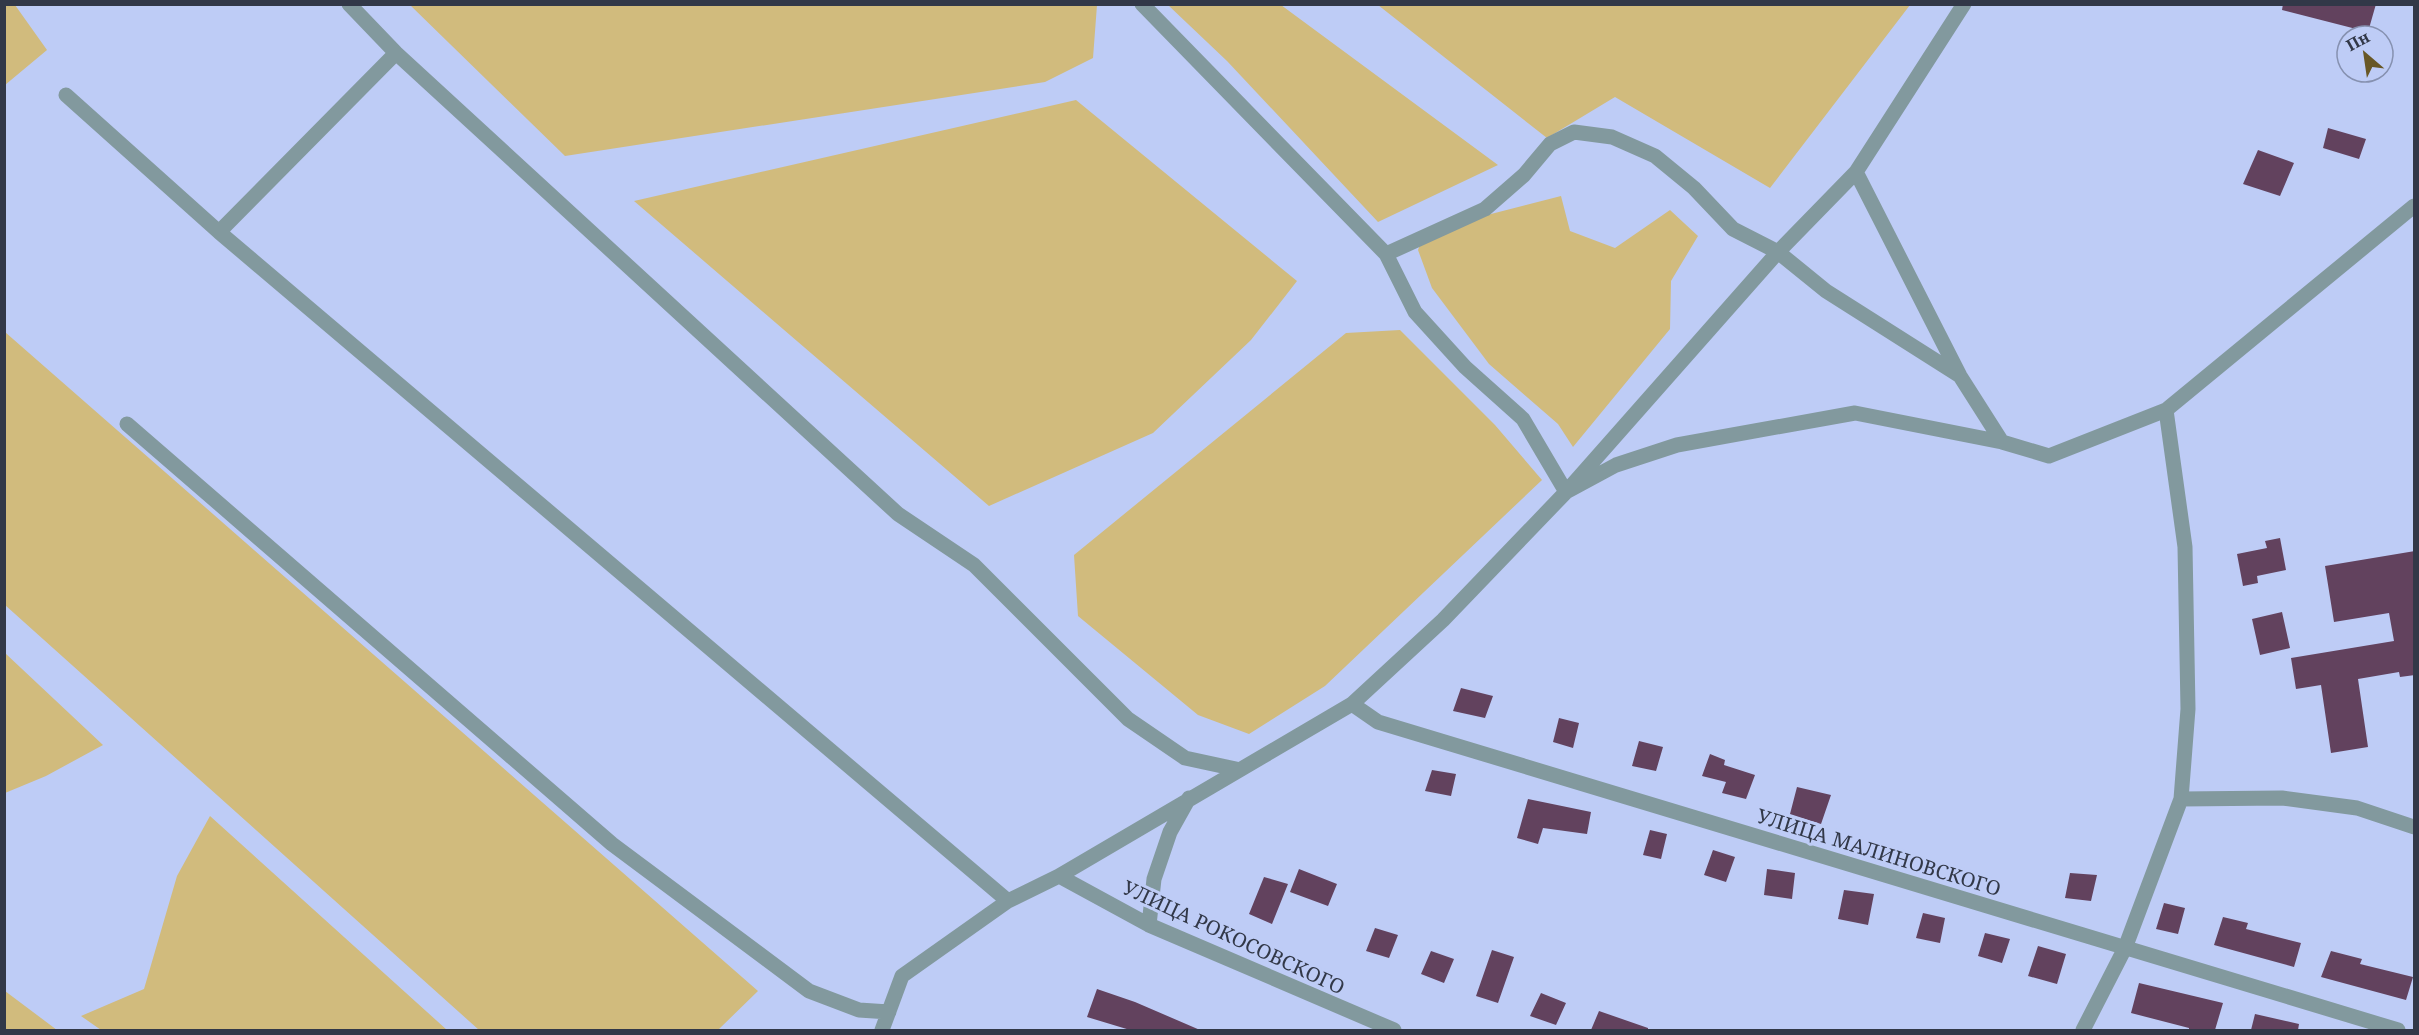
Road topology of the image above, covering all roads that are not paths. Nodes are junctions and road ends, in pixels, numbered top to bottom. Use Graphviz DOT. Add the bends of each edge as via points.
graph roads {
  1 [pos="350,4"];
  2 [pos="1142,4"];
  3 [pos="1964,4"];
  4 [pos="396,53"];
  5 [pos="66,95"];
  6 [pos="1856,172"];
  7 [pos="2415,206"];
  8 [pos="219,232"];
  9 [pos="1778,252"];
  10 [pos="1386,255"];
  11 [pos="1960,376"];
  12 [pos="2166,410"];
  13 [pos="127,424"];
  14 [pos="2002,442"];
  15 [pos="1566,492"];
  16 [pos="1352,704"];
  17 [pos="1236,769"];
  18 [pos="1189,798"];
  19 [pos="2181,799"];
  20 [pos="2415,827"];
  21 [pos="1059,876"];
  22 [pos="1008,901"];
  23 [pos="1149,925"];
  24 [pos="2125,948"];
  25 [pos="889,1012"];
  26 [pos="882,1030"];
  27 [pos="1394,1030"];
  28 [pos="2083,1030"];
  29 [pos="2398,1030"];
  1 -- 4 [label="street"];
  2 -- 10 [label="street"];
  3 -- 6 [label="street"];
  4 -- 8 [label="street"];
  4 -- 17 [label="street" via="898,514 974,565 1128,719 1185,758"];
  5 -- 8 [label="street"];
  6 -- 9 [label="street"];
  6 -- 11 [label="street"];
  7 -- 12 [label="street"];
  8 -- 22 [label="street"];
  9 -- 10 [label="street" via="1733,230 1694,188 1655,156 1612,137 1574,132 1550,144 1524,176 1485,209"];
  9 -- 11 [label="street" via="1826,291"];
  9 -- 15 [label="street"];
  10 -- 15 [label="street" via="1415,312 1465,367 1523,419"];
  11 -- 14 [label="street"];
  12 -- 14 [label="street" via="2049,456"];
  12 -- 19 [label="street" via="2186,547 2188,709"];
  13 -- 25 [label="street" via="612,844 810,991 859,1010"];
  14 -- 15 [label="street" via="1855,413 1677,445 1616,465"];
  15 -- 16 [label="street" via="1443,620"];
  16 -- 17 [label="street"];
  16 -- 24 [label="street, УЛИЦА МАЛИНОВСКОГО" via="1378,722"];
  17 -- 18 [label="street"];
  18 -- 21 [label="street"];
  18 -- 23 [label="street" via="1170,832 1154,879"];
  19 -- 20 [label="street" via="2282,798 2357,808"];
  19 -- 24 [label="street"];
  21 -- 22 [label="street"];
  21 -- 23 [label="street, УЛИЦА РОКОСОВСКОГО"];
  22 -- 25 [label="street" via="902,976"];
  23 -- 27 [label="street, УЛИЦА РОКОСОВСКОГО"];
  24 -- 28 [label="street"];
  24 -- 29 [label="street, УЛИЦА МАЛИНОВСКОГО"];
  25 -- 26 [label="street"];
}
